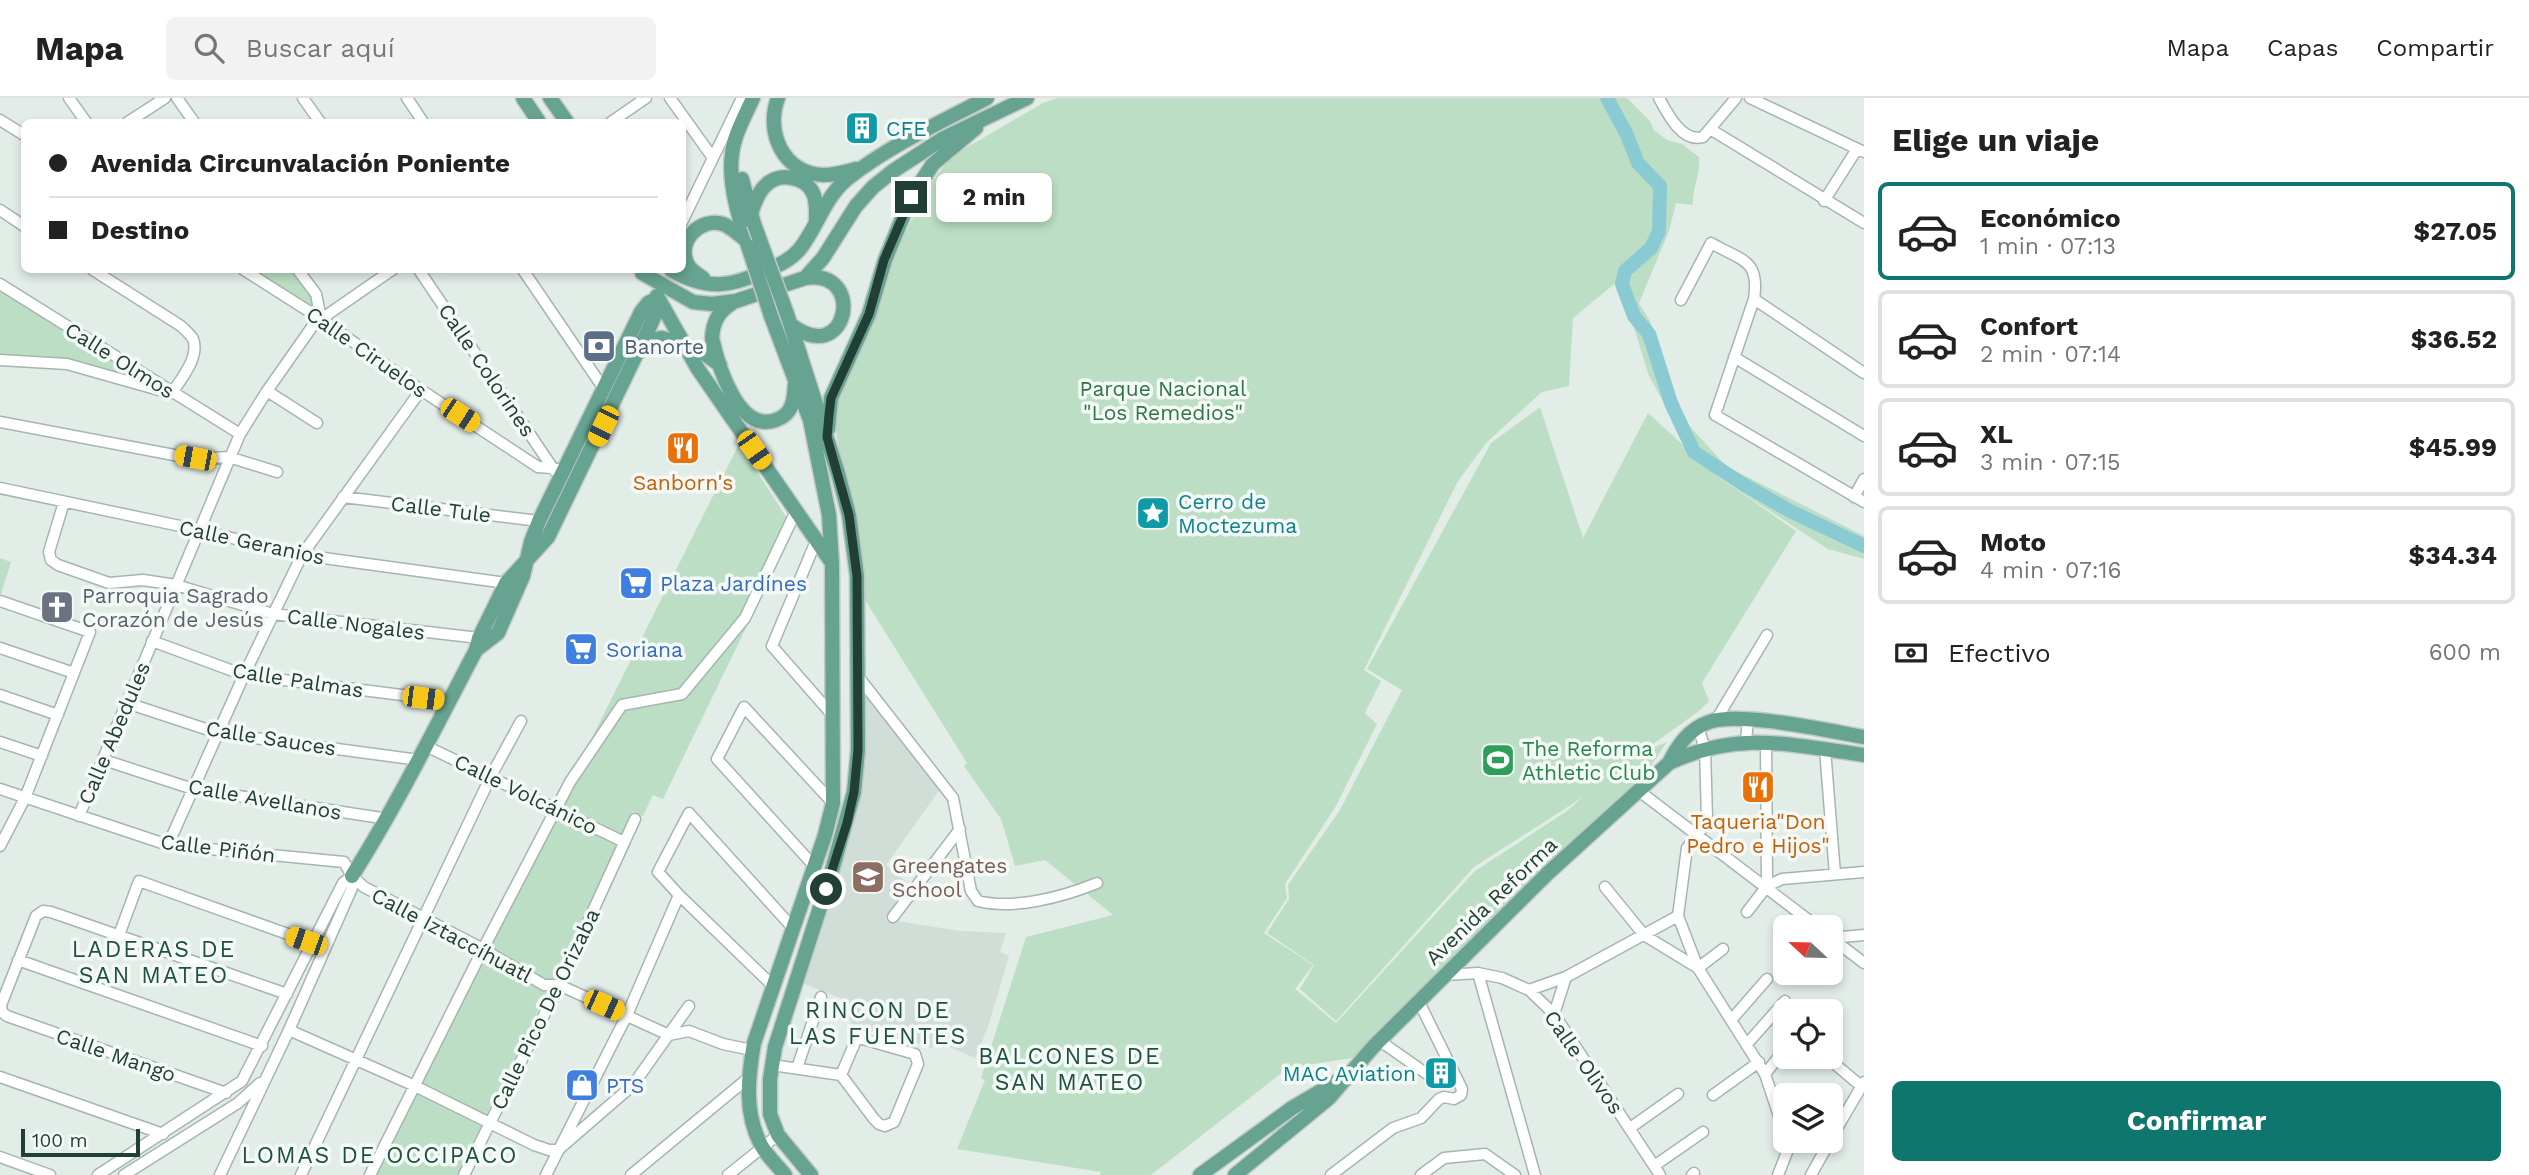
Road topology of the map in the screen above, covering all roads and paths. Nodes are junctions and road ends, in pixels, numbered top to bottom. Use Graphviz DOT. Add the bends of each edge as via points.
graph roads {
  1 [pos="69,98"];
  2 [pos="165,98"];
  3 [pos="177,98"];
  4 [pos="303,98"];
  5 [pos="407,98"];
  6 [pos="523,98"];
  7 [pos="550,98"];
  8 [pos="646,98"];
  9 [pos="670,98"];
  10 [pos="742,98"];
  11 [pos="753,98"];
  12 [pos="764,98"];
  13 [pos="778,98"];
  14 [pos="987,98"];
  15 [pos="1027,98"];
  16 [pos="1659,98"];
  17 [pos="1736,98"];
  18 [pos="1750,98"];
  19 [pos="997,111"];
  20 [pos="84,119"];
  21 [pos="133,119"];
  22 [pos="192,119"];
  23 [pos="318,119"];
  24 [pos="422,119"];
  25 [pos="538,119"];
  26 [pos="565,119"];
  27 [pos="615,119"];
  28 [pos="685,119"];
  29 [pos="0,120"];
  30 [pos="686,120"];
  31 [pos="1710,129"];
  32 [pos="21,133"];
  33 [pos="1861,150"];
  34 [pos="713,158"];
  35 [pos="864,167"];
  36 [pos="1824,201"];
  37 [pos="0,210"];
  38 [pos="686,214"];
  39 [pos="753,219"];
  40 [pos="817,220"];
  41 [pos="1864,223"];
  42 [pos="21,224"];
  43 [pos="686,241"];
  44 [pos="747,243"];
  45 [pos="686,261"];
  46 [pos="98,273"];
  47 [pos="249,273"];
  48 [pos="300,273"];
  49 [pos="388,273"];
  50 [pos="421,273"];
  51 [pos="525,273"];
  52 [pos="641,273"];
  53 [pos="643,273"];
  54 [pos="678,273"];
  55 [pos="806,278"];
  56 [pos="0,284"];
  57 [pos="717,285"];
  58 [pos="658,298"];
  59 [pos="1754,299"];
  60 [pos="1681,300"];
  61 [pos="736,301"];
  62 [pos="693,302"];
  63 [pos="321,319"];
  64 [pos="789,319"];
  65 [pos="684,345"];
  66 [pos="638,352"];
  67 [pos="1734,357"];
  68 [pos="0,360"];
  69 [pos="721,366"];
  70 [pos="1864,373"];
  71 [pos="795,376"];
  72 [pos="604,389"];
  73 [pos="421,390"];
  74 [pos="267,391"];
  75 [pos="172,393"];
  76 [pos="0,422"];
  77 [pos="317,423"];
  78 [pos="240,434"];
  79 [pos="1864,436"];
  80 [pos="827,437"];
  81 [pos="229,457"];
  82 [pos="559,470"];
  83 [pos="278,472"];
  84 [pos="1864,480"];
  85 [pos="0,488"];
  86 [pos="343,497"];
  87 [pos="1859,499"];
  88 [pos="64,502"];
  89 [pos="796,511"];
  90 [pos="539,521"];
  91 [pos="199,530"];
  92 [pos="816,541"];
  93 [pos="302,555"];
  94 [pos="528,558"];
  95 [pos="832,565"];
  96 [pos="506,583"];
  97 [pos="176,585"];
  98 [pos="0,601"];
  99 [pos="273,614"];
  100 [pos="1767,635"];
  101 [pos="152,640"];
  102 [pos="481,644"];
  103 [pos="0,648"];
  104 [pos="74,673"];
  105 [pos="244,675"];
  106 [pos="857,675"];
  107 [pos="0,695"];
  108 [pos="449,701"];
  109 [pos="127,703"];
  110 [pos="58,715"];
  111 [pos="834,717"];
  112 [pos="1717,720"];
  113 [pos="1748,720"];
  114 [pos="521,721"];
  115 [pos="1698,727"];
  116 [pos="218,733"];
  117 [pos="1864,737"];
  118 [pos="1746,741"];
  119 [pos="1766,741"];
  120 [pos="0,742"];
  121 [pos="1705,749"];
  122 [pos="1825,749"];
  123 [pos="423,753"];
  124 [pos="1864,755"];
  125 [pos="42,756"];
  126 [pos="104,760"];
  127 [pos="1670,763"];
  128 [pos="491,776"];
  129 [pos="0,789"];
  130 [pos="193,789"];
  131 [pos="1639,791"];
  132 [pos="25,798"];
  133 [pos="833,803"];
  134 [pos="558,808"];
  135 [pos="79,816"];
  136 [pos="388,819"];
  137 [pos="635,820"];
  138 [pos="960,829"];
  139 [pos="1695,836"];
  140 [pos="624,842"];
  141 [pos="168,845"];
  142 [pos="0,846"];
  143 [pos="815,867"];
  144 [pos="1864,872"];
  145 [pos="1835,874"];
  146 [pos="352,876"];
  147 [pos="1097,883"];
  148 [pos="1767,886"];
  149 [pos="1605,887"];
  150 [pos="679,895"];
  151 [pos="1747,912"];
  152 [pos="1803,915"];
  153 [pos="1678,916"];
  154 [pos="893,917"];
  155 [pos="424,919"];
  156 [pos="792,927"];
  157 [pos="119,935"];
  158 [pos="1644,935"];
  159 [pos="1864,935"];
  160 [pos="1843,936"];
  161 [pos="313,943"];
  162 [pos="1843,946"];
  163 [pos="483,949"];
  164 [pos="1723,949"];
  165 [pos="18,960"];
  166 [pos="1864,963"];
  167 [pos="1698,968"];
  168 [pos="1478,973"];
  169 [pos="1446,975"];
  170 [pos="1566,977"];
  171 [pos="1767,979"];
  172 [pos="559,985"];
  173 [pos="772,985"];
  174 [pos="1529,990"];
  175 [pos="287,994"];
  176 [pos="821,997"];
  177 [pos="1419,1002"];
  178 [pos="690,1006"];
  179 [pos="1554,1014"];
  180 [pos="627,1015"];
  181 [pos="1773,1015"];
  182 [pos="1731,1019"];
  183 [pos="758,1028"];
  184 [pos="289,1030"];
  185 [pos="669,1035"];
  186 [pos="777,1041"];
  187 [pos="1380,1041"];
  188 [pos="1747,1044"];
  189 [pos="262,1046"];
  190 [pos="753,1047"];
  191 [pos="356,1060"];
  192 [pos="1759,1062"];
  193 [pos="1773,1064"];
  194 [pos="772,1065"];
  195 [pos="252,1066"];
  196 [pos="797,1068"];
  197 [pos="1842,1069"];
  198 [pos="268,1073"];
  199 [pos="1427,1074"];
  200 [pos="1765,1074"];
  201 [pos="841,1075"];
  202 [pos="1349,1076"];
  203 [pos="0,1077"];
  204 [pos="747,1079"];
  205 [pos="1863,1084"];
  206 [pos="415,1086"];
  207 [pos="226,1093"];
  208 [pos="1678,1094"];
  209 [pos="1713,1095"];
  210 [pos="1773,1098"];
  211 [pos="1843,1114"];
  212 [pos="490,1124"];
  213 [pos="1630,1128"];
  214 [pos="1703,1132"];
  215 [pos="163,1134"];
  216 [pos="778,1135"];
  217 [pos="762,1146"];
  218 [pos="558,1150"];
  219 [pos="1788,1153"];
  220 [pos="1823,1153"];
  221 [pos="0,1157"];
  222 [pos="1531,1162"];
  223 [pos="1657,1170"];
  224 [pos="803,1172"];
  225 [pos="224,1174"];
  226 [pos="50,1175"];
  227 [pos="98,1175"];
  228 [pos="124,1175"];
  229 [pos="301,1175"];
  230 [pos="370,1175"];
  231 [pos="464,1175"];
  232 [pos="546,1175"];
  233 [pos="631,1175"];
  234 [pos="728,1175"];
  235 [pos="785,1175"];
  236 [pos="1200,1175"];
  237 [pos="1235,1175"];
  238 [pos="1331,1175"];
  239 [pos="1421,1175"];
  240 [pos="1515,1175"];
  241 [pos="1524,1175"];
  242 [pos="1535,1175"];
  243 [pos="1778,1175"];
  244 [pos="1811,1175"];
  1 -- 20 [label="street"];
  2 -- 21 [label="street"];
  3 -- 22 [label="street"];
  4 -- 23 [label="street"];
  5 -- 24 [label="street"];
  6 -- 25 [label="main road"];
  7 -- 26 [label="main road"];
  8 -- 27 [label="street"];
  9 -- 28 [label="street"];
  10 -- 34 [label="street"];
  11 -- 44 [label="main road" via="736,137 731,171"];
  12 -- 39 [label="main road" via="741,154 740,171"];
  13 -- 35 [label="main road" via="773,116 775,138 795,164 821,175"];
  14 -- 35 [label="main road"];
  15 -- 19 [label="main road"];
  16 -- 31 [label="street" via="1670,119 1689,136 1697,139"];
  17 -- 31 [label="street"];
  18 -- 33 [label="street"];
  19 -- 55 [label="main road" via="944,138 873,187"];
  19 -- 80 [label="main road" via="933,164 911,197 884,260 869,314 831,398"];
  29 -- 32 [label="street"];
  30 -- 34 [label="street"];
  31 -- 36 [label="street"];
  33 -- 36 [label="street"];
  34 -- 38 [label="street"];
  35 -- 40 [label="main road" via="837,189"];
  36 -- 41 [label="street"];
  37 -- 42 [label="street"];
  39 -- 40 [label="main road" via="765,185 790,177 814,194"];
  39 -- 64 [label="main road, bridge"];
  40 -- 57 [label="main road" via="787,261 749,279"];
  43 -- 44 [label="main road" via="691,233 713,223"];
  44 -- 71 [label="main road, bridge"];
  45 -- 57 [label="main road"];
  46 -- 75 [label="street" via="193,338 190,364"];
  47 -- 63 [label="street, Calle Ciruelos"];
  48 -- 63 [label="street" via="316,294"];
  49 -- 63 [label="street, Calle Abedules"];
  50 -- 82 [label="street, Calle Colorines"];
  51 -- 72 [label="street"];
  52 -- 58 [label="main road"];
  53 -- 62 [label="main road"];
  54 -- 57 [label="main road"];
  55 -- 61 [label="main road"];
  55 -- 64 [label="main road" via="828,279 838,288 844,296 843,319 822,336 802,333"];
  56 -- 75 [label="street, Calle Olmos"];
  58 -- 62 [label="main road"];
  58 -- 65 [label="main road"];
  58 -- 66 [label="main road"];
  58 -- 72 [label="main road" via="641,312"];
  59 -- 60 [label="street" via="1755,271 1711,243"];
  59 -- 67 [label="street"];
  59 -- 70 [label="street"];
  61 -- 62 [label="main road"];
  61 -- 69 [label="main road" via="719,313 713,328"];
  63 -- 73 [label="street, Calle Ciruelos"];
  63 -- 74 [label="street, Calle Abedules"];
  64 -- 80 [label="main road"];
  65 -- 66 [label="main road" via="656,339"];
  65 -- 69 [label="main road"];
  65 -- 89 [label="main road"];
  66 -- 94 [label="main road" via="548,537"];
  67 -- 79 [label="street"];
  67 -- 87 [label="street" via="1715,415"];
  68 -- 75 [label="street" via="67,364"];
  69 -- 71 [label="main road" via="742,411 756,421 786,415 794,400"];
  71 -- 95 [label="main road" via="822,471"];
  72 -- 82 [label="main road"];
  73 -- 82 [label="street, Calle Ciruelos" via="538,467"];
  73 -- 86 [label="street"];
  74 -- 77 [label="street"];
  74 -- 78 [label="street, Calle Abedules"];
  75 -- 78 [label="street, Calle Olmos"];
  76 -- 81 [label="street" via="195,458"];
  78 -- 81 [label="street, Calle Abedules"];
  80 -- 106 [label="main road" via="849,515 857,576"];
  81 -- 83 [label="street"];
  81 -- 91 [label="street, Calle Abedules"];
  82 -- 90 [label="main road"];
  84 -- 87 [label="street"];
  85 -- 88 [label="street, Calle Geranios"];
  86 -- 90 [label="street, Calle Tule"];
  86 -- 93 [label="street"];
  88 -- 91 [label="street, Calle Geranios"];
  88 -- 97 [label="street, Calle Nogales" via="49,552 51,560 109,583 143,580"];
  89 -- 92 [label="main road"];
  89 -- 134 [label="street" via="745,618 682,694 622,705 570,782"];
  90 -- 94 [label="main road"];
  91 -- 93 [label="street, Calle Geranios"];
  91 -- 97 [label="street, Calle Abedules"];
  92 -- 95 [label="main road"];
  92 -- 111 [label="street" via="772,646"];
  93 -- 96 [label="street, Calle Geranios"];
  93 -- 99 [label="street"];
  94 -- 96 [label="main road"];
  94 -- 102 [label="main road" via="498,633"];
  95 -- 111 [label="main road"];
  96 -- 102 [label="main road"];
  97 -- 99 [label="street, Calle Nogales"];
  97 -- 101 [label="street, Calle Abedules"];
  98 -- 104 [label="street" via="90,632"];
  99 -- 102 [label="street, Calle Nogales"];
  99 -- 105 [label="street"];
  100 -- 112 [label="street"];
  101 -- 105 [label="street, Calle Palmas"];
  101 -- 109 [label="street, Calle Abedules"];
  102 -- 108 [label="main road"];
  103 -- 104 [label="street"];
  104 -- 110 [label="street"];
  105 -- 108 [label="street, Calle Palmas"];
  105 -- 116 [label="street"];
  106 -- 138 [label="street" via="953,798"];
  106 -- 186 [label="main road" via="858,750 849,813"];
  107 -- 110 [label="street"];
  108 -- 123 [label="main road"];
  109 -- 116 [label="street, Calle Sauces"];
  109 -- 126 [label="street, Calle Abedules"];
  110 -- 125 [label="street"];
  111 -- 133 [label="main road"];
  112 -- 113 [label="main road, Avenida Reforma"];
  112 -- 115 [label="main road, Avenida Reforma"];
  113 -- 117 [label="main road, Avenida Reforma"];
  113 -- 118 [label="street"];
  114 -- 128 [label="street"];
  115 -- 121 [label="street"];
  115 -- 127 [label="main road, Avenida Reforma" via="1678,746"];
  116 -- 123 [label="street, Calle Sauces"];
  116 -- 130 [label="street"];
  118 -- 119 [label="main road, Avenida Reforma"];
  118 -- 121 [label="main road, Avenida Reforma"];
  119 -- 122 [label="main road, Avenida Reforma"];
  119 -- 148 [label="street"];
  120 -- 125 [label="street"];
  121 -- 127 [label="main road, Avenida Reforma"];
  121 -- 139 [label="street" via="1707,817"];
  122 -- 124 [label="main road, Avenida Reforma"];
  122 -- 145 [label="street"];
  123 -- 128 [label="street, Calle Volcánico"];
  123 -- 136 [label="main road"];
  125 -- 132 [label="street"];
  126 -- 130 [label="street, Calle Avellanos"];
  126 -- 135 [label="street, Calle Abedules"];
  127 -- 131 [label="main road, Avenida Reforma"];
  128 -- 134 [label="street, Calle Volcánico"];
  128 -- 155 [label="street"];
  129 -- 132 [label="street, Calle Piñón"];
  130 -- 136 [label="street, Calle Avellanos"];
  130 -- 141 [label="street"];
  131 -- 139 [label="street"];
  131 -- 169 [label="main road, Avenida Reforma"];
  132 -- 135 [label="street, Calle Piñón"];
  132 -- 142 [label="street"];
  133 -- 143 [label="main road"];
  133 -- 143 [label="street" via="744,707 717,759"];
  134 -- 140 [label="street, Calle Volcánico"];
  134 -- 163 [label="street"];
  135 -- 141 [label="street, Calle Piñón"];
  136 -- 146 [label="main road"];
  137 -- 140 [label="street, Calle Pico De Orizaba"];
  138 -- 147 [label="street" via="971,891 978,901 993,905 1064,896"];
  138 -- 154 [label="street"];
  139 -- 148 [label="street"];
  139 -- 153 [label="street" via="1687,848"];
  140 -- 172 [label="street, Calle Pico De Orizaba"];
  141 -- 146 [label="street, Calle Piñón" via="344,862"];
  143 -- 156 [label="main road"];
  144 -- 145 [label="street"];
  145 -- 148 [label="street" via="1782,879"];
  146 -- 155 [label="street, Calle Iztaccíhuatl"];
  146 -- 161 [label="street"];
  146 -- 184 [label="street" via="352,888"];
  148 -- 151 [label="street"];
  148 -- 152 [label="street"];
  149 -- 158 [label="street"];
  150 -- 156 [label="street" via="658,872 689,813"];
  150 -- 173 [label="street"];
  150 -- 180 [label="street"];
  153 -- 158 [label="street"];
  153 -- 167 [label="street"];
  155 -- 163 [label="street, Calle Iztaccíhuatl"];
  155 -- 191 [label="street"];
  156 -- 173 [label="main road"];
  157 -- 161 [label="street" via="139,881"];
  157 -- 165 [label="street" via="43,911 36,916"];
  157 -- 175 [label="street"];
  158 -- 167 [label="street"];
  158 -- 170 [label="street"];
  159 -- 160 [label="street"];
  161 -- 175 [label="street"];
  162 -- 166 [label="street"];
  163 -- 172 [label="street, Calle Iztaccíhuatl" via="544,985"];
  163 -- 206 [label="street"];
  164 -- 167 [label="street"];
  165 -- 189 [label="street"];
  165 -- 207 [label="street, Calle Mango" via="1,1005 7,1016"];
  167 -- 182 [label="street"];
  168 -- 169 [label="street, Calle Olivos"];
  168 -- 174 [label="street, Calle Olivos"];
  168 -- 222 [label="street"];
  169 -- 177 [label="main road, Avenida Reforma"];
  170 -- 174 [label="street"];
  170 -- 179 [label="street"];
  171 -- 182 [label="street"];
  172 -- 180 [label="street, Calle Iztaccíhuatl"];
  172 -- 212 [label="street, Calle Pico De Orizaba"];
  173 -- 183 [label="main road"];
  174 -- 179 [label="street, Calle Olivos"];
  175 -- 189 [label="street"];
  176 -- 196 [label="street"];
  177 -- 187 [label="main road, Avenida Reforma"];
  177 -- 238 [label="street" via="1462,1090 1458,1098 1439,1099 1421,1118 1394,1128"];
  178 -- 185 [label="street"];
  179 -- 213 [label="street, Calle Olivos"];
  180 -- 185 [label="street, Calle Iztaccíhuatl"];
  180 -- 218 [label="street"];
  181 -- 188 [label="street"];
  182 -- 188 [label="street"];
  183 -- 186 [label="main road"];
  183 -- 190 [label="main road"];
  184 -- 191 [label="street"];
  184 -- 198 [label="street"];
  185 -- 190 [label="street, Calle Iztaccíhuatl" via="689,1031 723,1044"];
  185 -- 218 [label="street" via="634,1085"];
  186 -- 190 [label="main road"];
  186 -- 194 [label="main road"];
  187 -- 199 [label="street"];
  187 -- 202 [label="main road, Avenida Reforma"];
  188 -- 192 [label="street"];
  189 -- 195 [label="street"];
  190 -- 204 [label="main road"];
  191 -- 206 [label="street"];
  191 -- 229 [label="street"];
  192 -- 200 [label="street"];
  192 -- 209 [label="street"];
  193 -- 200 [label="street"];
  194 -- 196 [label="street"];
  194 -- 216 [label="main road" via="770,1114"];
  195 -- 198 [label="street"];
  195 -- 207 [label="street"];
  196 -- 201 [label="street"];
  197 -- 205 [label="street"];
  198 -- 225 [label="street"];
  198 -- 228 [label="street" via="238,1102"];
  200 -- 210 [label="street"];
  201 -- 201 [label="street" via="879,1125 885,1126 894,1122 918,1064 915,1054 859,1038"];
  202 -- 236 [label="main road, Avenida Reforma" via="1322,1088"];
  202 -- 237 [label="main road, Avenida Reforma"];
  203 -- 215 [label="street"];
  204 -- 217 [label="main road" via="751,1118"];
  204 -- 233 [label="street"];
  205 -- 211 [label="street"];
  206 -- 212 [label="street"];
  206 -- 230 [label="street"];
  207 -- 215 [label="street"];
  208 -- 213 [label="street"];
  212 -- 218 [label="street" via="534,1145"];
  212 -- 231 [label="street, Calle Pico De Orizaba"];
  213 -- 223 [label="street, Calle Olivos"];
  214 -- 223 [label="street"];
  215 -- 227 [label="street"];
  216 -- 217 [label="street"];
  216 -- 224 [label="main road"];
  217 -- 234 [label="street"];
  217 -- 235 [label="main road"];
  218 -- 232 [label="street"];
  219 -- 243 [label="street"];
  220 -- 244 [label="street"];
  221 -- 226 [label="street"];
  222 -- 241 [label="street"];
  222 -- 242 [label="street"];
  239 -- 240 [label="street" via="1444,1158 1485,1154"];
}
